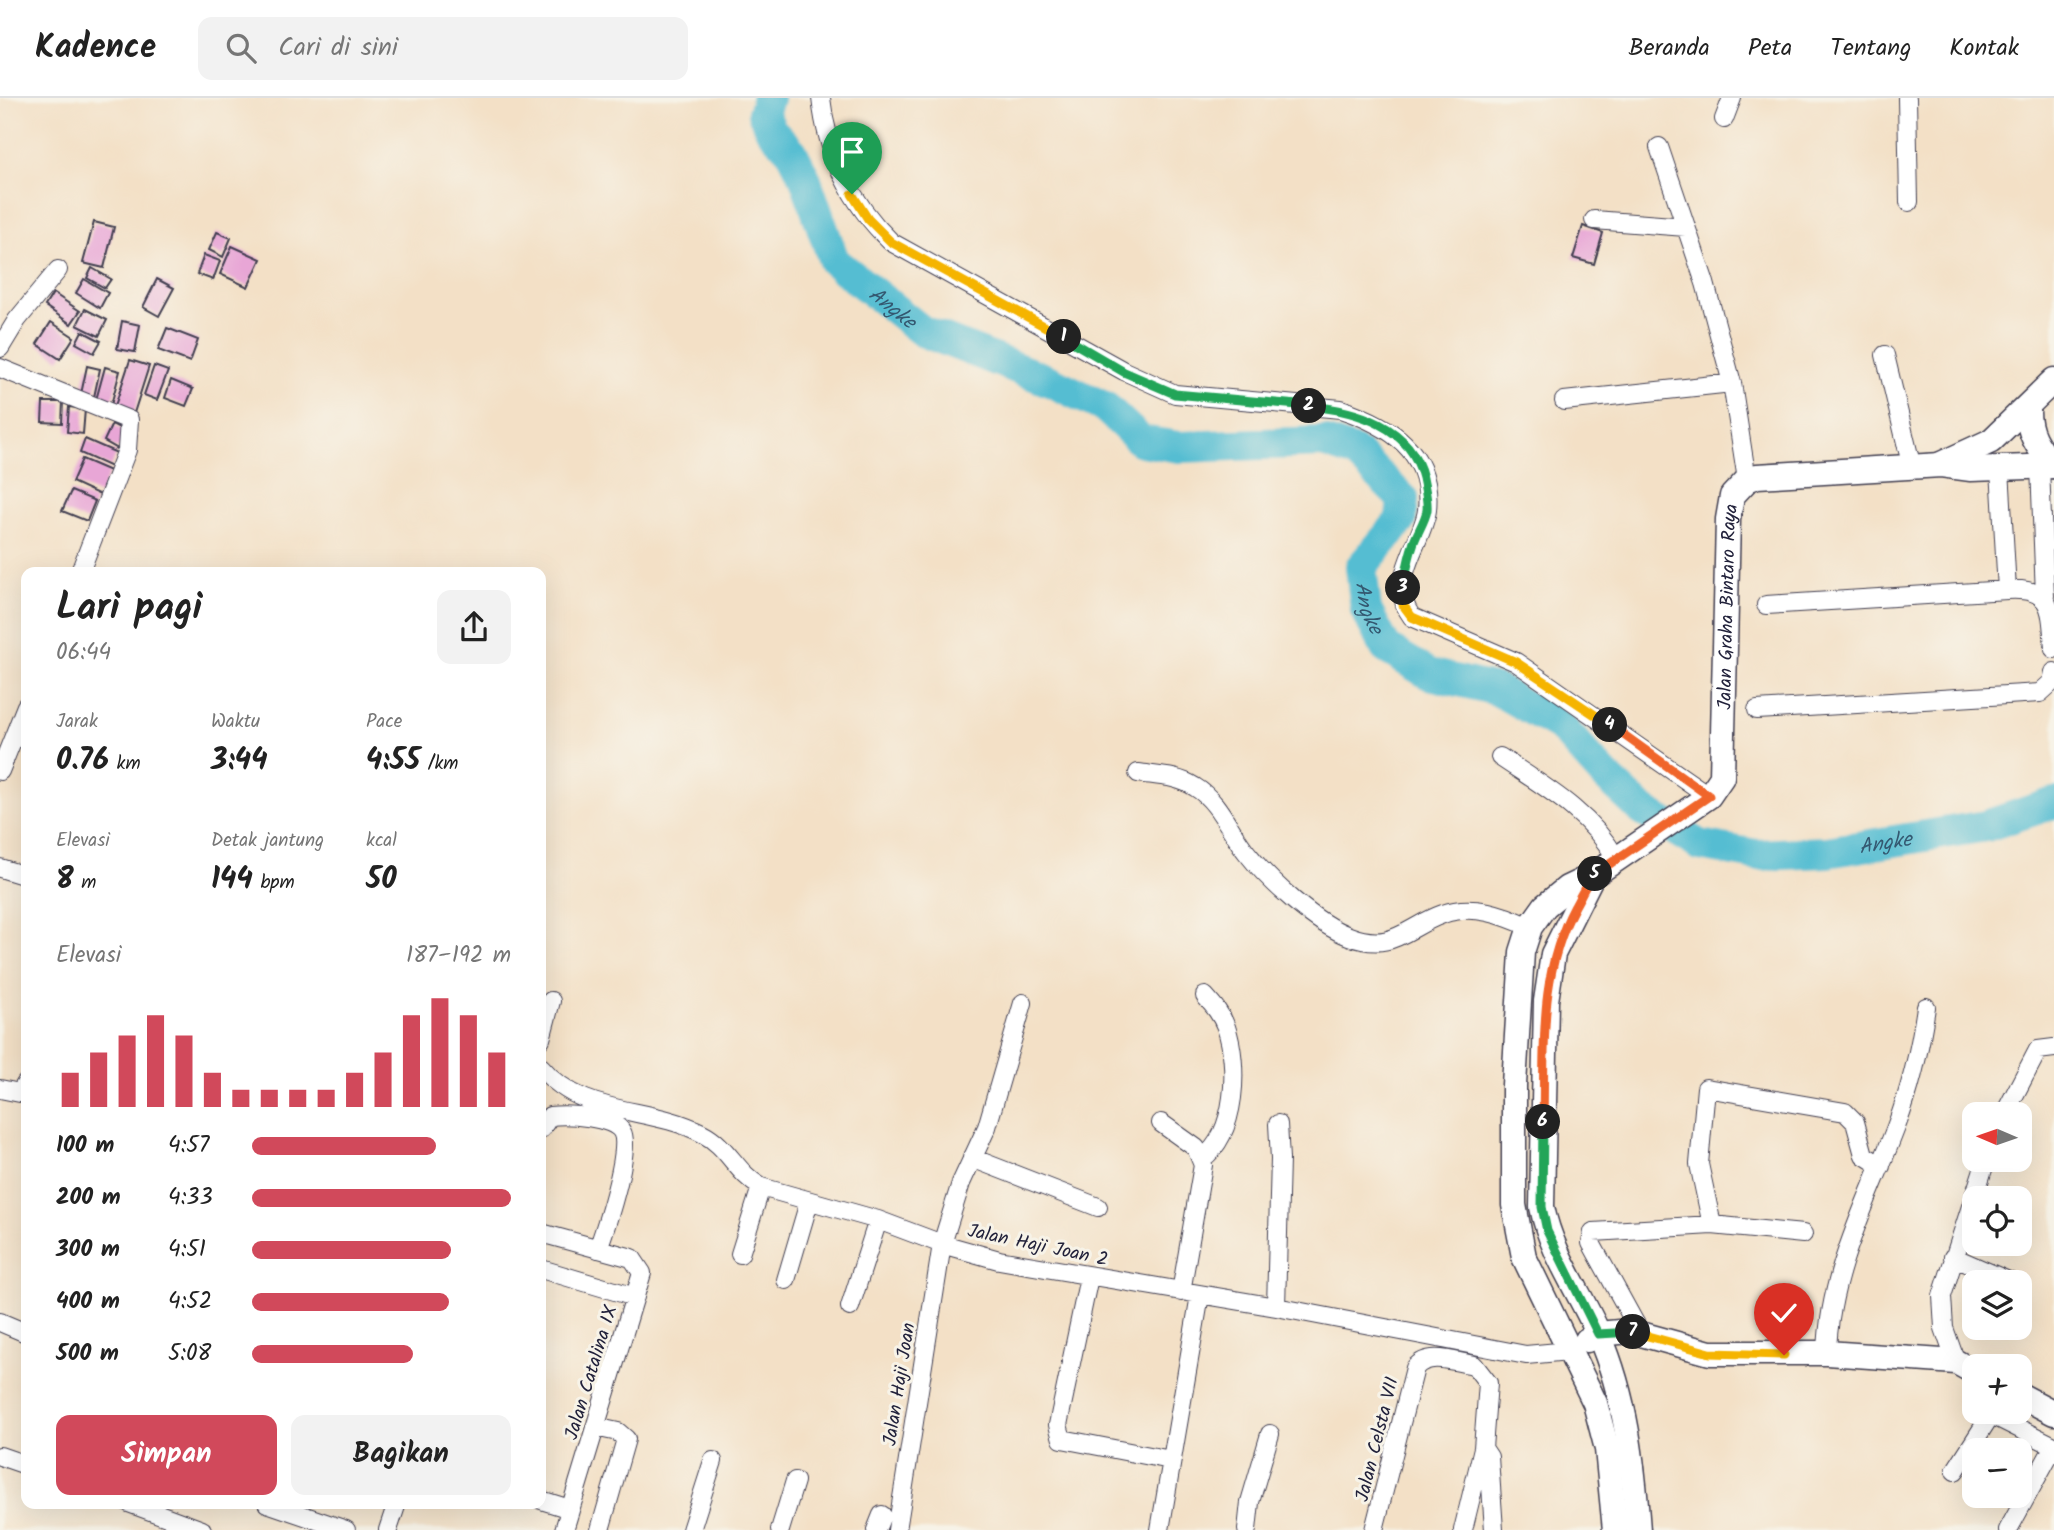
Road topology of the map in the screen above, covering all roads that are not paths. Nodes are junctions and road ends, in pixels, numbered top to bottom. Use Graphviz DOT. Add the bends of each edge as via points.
graph roads {
  1 [pos="821,98"];
  2 [pos="1732,98"];
  3 [pos="1907,98"];
  4 [pos="1724,119"];
  5 [pos="1659,146"];
  6 [pos="1909,202"];
  7 [pos="1594,220"];
  8 [pos="1686,227"];
  9 [pos="58,270"];
  10 [pos="0,348"];
  11 [pos="1885,355"];
  12 [pos="0,368"];
  13 [pos="2054,380"];
  14 [pos="1732,383"];
  15 [pos="1564,401"];
  16 [pos="2028,407"];
  17 [pos="1941,465"];
  18 [pos="2049,466"];
  19 [pos="1912,468"];
  20 [pos="2000,469"];
  21 [pos="1747,480"];
  22 [pos="82,567"];
  23 [pos="2007,590"];
  24 [pos="2045,596"];
  25 [pos="1766,605"];
  26 [pos="2054,649"];
  27 [pos="2054,672"];
  28 [pos="1758,710"];
  29 [pos="21,718"];
  30 [pos="1500,757"];
  31 [pos="0,771"];
  32 [pos="1138,773"];
  33 [pos="1699,802"];
  34 [pos="1624,852"];
  35 [pos="0,868"];
  36 [pos="21,874"];
  37 [pos="1591,876"];
  38 [pos="1530,927"];
  39 [pos="1205,996"];
  40 [pos="551,1001"];
  41 [pos="1023,1003"];
  42 [pos="1926,1007"];
  43 [pos="546,1020"];
  44 [pos="2054,1048"];
  45 [pos="546,1072"];
  46 [pos="0,1089"];
  47 [pos="21,1091"];
  48 [pos="2011,1102"];
  49 [pos="546,1122"];
  50 [pos="1161,1124"];
  51 [pos="1278,1124"];
  52 [pos="972,1158"];
  53 [pos="1202,1159"];
  54 [pos="1881,1166"];
  55 [pos="1982,1172"];
  56 [pos="761,1187"];
  57 [pos="809,1202"];
  58 [pos="1098,1207"];
  59 [pos="878,1220"];
  60 [pos="1712,1225"];
  61 [pos="546,1234"];
  62 [pos="1803,1234"];
  63 [pos="942,1244"];
  64 [pos="598,1250"];
  65 [pos="740,1254"];
  66 [pos="1953,1257"];
  67 [pos="1983,1270"];
  68 [pos="546,1274"];
  69 [pos="1089,1278"];
  70 [pos="786,1280"];
  71 [pos="1181,1292"];
  72 [pos="1200,1295"];
  73 [pos="635,1297"];
  74 [pos="850,1307"];
  75 [pos="1276,1307"];
  76 [pos="0,1322"];
  77 [pos="21,1331"];
  78 [pos="1640,1332"];
  79 [pos="1598,1334"];
  80 [pos="1569,1350"];
  81 [pos="1828,1353"];
  82 [pos="1962,1361"];
  83 [pos="1962,1367"];
  84 [pos="2032,1401"];
  85 [pos="2054,1413"];
  86 [pos="595,1427"];
  87 [pos="1270,1434"];
  88 [pos="2054,1446"];
  89 [pos="1483,1448"];
  90 [pos="0,1456"];
  91 [pos="1171,1460"];
  92 [pos="713,1461"];
  93 [pos="21,1463"];
  94 [pos="1955,1471"];
  95 [pos="795,1481"];
  96 [pos="546,1502"];
  97 [pos="145,1509"];
  98 [pos="395,1509"];
  99 [pos="570,1509"];
  100 [pos="305,1510"];
  101 [pos="202,1530"];
  102 [pos="345,1530"];
  103 [pos="388,1530"];
  104 [pos="564,1530"];
  105 [pos="600,1530"];
  106 [pos="691,1530"];
  107 [pos="780,1530"];
  108 [pos="897,1530"];
  109 [pos="1160,1530"];
  110 [pos="1247,1530"];
  111 [pos="1374,1530"];
  112 [pos="1463,1530"];
  113 [pos="1494,1530"];
  114 [pos="1615,1530"];
  115 [pos="1638,1530"];
  116 [pos="2008,1530"];
  1 -- 33 [label="street" via="838,167 868,219 891,242 1124,372 1175,394 1340,409 1402,438 1420,466 1427,512 1413,545 1403,590 1403,605 1412,617 1516,662"];
  2 -- 4 [label="street"];
  3 -- 6 [label="street"];
  5 -- 8 [label="street"];
  7 -- 8 [label="street"];
  8 -- 14 [label="street"];
  9 -- 10 [label="street"];
  11 -- 19 [label="street"];
  12 -- 22 [label="street" via="129,420 127,450"];
  13 -- 16 [label="main road, Jalan Graha Bintaro Raya"];
  14 -- 15 [label="street"];
  14 -- 21 [label="street"];
  16 -- 17 [label="main road, Jalan Graha Bintaro Raya" via="1991,441"];
  16 -- 18 [label="main road" via="2029,428"];
  17 -- 19 [label="main road, Jalan Graha Bintaro Raya"];
  17 -- 20 [label="main road, Jalan Graha Bintaro Raya"];
  18 -- 20 [label="main road, Jalan Graha Bintaro Raya"];
  18 -- 24 [label="street"];
  19 -- 21 [label="main road, Jalan Graha Bintaro Raya" via="1777,473"];
  20 -- 23 [label="street"];
  21 -- 33 [label="main road, Jalan Graha Bintaro Raya" via="1732,496 1728,519 1722,777"];
  23 -- 24 [label="street" via="2029,589"];
  23 -- 25 [label="street"];
  24 -- 26 [label="street" via="2051,608"];
  27 -- 28 [label="street" via="2052,682 2040,693"];
  29 -- 31 [label="street"];
  30 -- 34 [label="street" via="1579,811"];
  32 -- 38 [label="street" via="1178,778 1203,793 1248,855 1287,894 1348,936 1388,942 1457,911 1491,912"];
  33 -- 34 [label="main road"];
  34 -- 37 [label="main road"];
  35 -- 36 [label="street"];
  37 -- 38 [label="main road" via="1545,906"];
  37 -- 79 [label="main road" via="1553,954 1546,1001 1542,1207 1547,1231"];
  38 -- 80 [label="main road" via="1520,976 1514,1205 1524,1257"];
  39 -- 53 [label="street" via="1219,1011 1230,1040 1232,1089 1224,1129"];
  40 -- 43 [label="street"];
  41 -- 52 [label="street, Jalan Haji Joan" via="987,1127"];
  42 -- 54 [label="street" via="1911,1085"];
  44 -- 48 [label="street" via="2038,1050"];
  45 -- 56 [label="street, Jalan Haji Joan 2" via="571,1095 703,1133 724,1149 744,1178"];
  46 -- 47 [label="street"];
  49 -- 64 [label="street" via="550,1116 593,1119 618,1127 625,1143"];
  50 -- 53 [label="street" via="1196,1148"];
  51 -- 75 [label="street"];
  52 -- 58 [label="street"];
  52 -- 63 [label="street, Jalan Haji Joan"];
  53 -- 71 [label="street"];
  54 -- 60 [label="street" via="1864,1156 1855,1122 1845,1112 1706,1088 1699,1164"];
  54 -- 81 [label="street" via="1841,1267 1831,1308"];
  55 -- 66 [label="street"];
  56 -- 57 [label="street, Jalan Haji Joan 2"];
  56 -- 65 [label="street"];
  57 -- 59 [label="street, Jalan Haji Joan 2"];
  57 -- 70 [label="street"];
  59 -- 63 [label="street, Jalan Haji Joan 2"];
  59 -- 74 [label="street"];
  60 -- 62 [label="street"];
  60 -- 78 [label="street" via="1593,1232 1591,1243"];
  61 -- 64 [label="street"];
  63 -- 69 [label="street, Jalan Haji Joan 2"];
  63 -- 108 [label="street, Jalan Haji Joan"];
  64 -- 73 [label="street, Jalan Catalina IX" via="632,1258 640,1267 642,1279"];
  66 -- 67 [label="street"];
  66 -- 82 [label="street" via="1942,1296 1944,1328"];
  68 -- 73 [label="street"];
  69 -- 71 [label="street, Jalan Haji Joan 2"];
  69 -- 91 [label="street" via="1058,1434 1062,1439"];
  71 -- 72 [label="street, Jalan Haji Joan 2"];
  72 -- 75 [label="street, Jalan Haji Joan 2"];
  72 -- 91 [label="street"];
  73 -- 86 [label="street, Jalan Catalina IX"];
  75 -- 80 [label="street, Jalan Haji Joan 2" via="1526,1355"];
  76 -- 77 [label="street"];
  78 -- 79 [label="main road"];
  78 -- 81 [label="main road" via="1710,1353"];
  79 -- 80 [label="main road"];
  79 -- 115 [label="main road" via="1620,1395"];
  80 -- 114 [label="main road" via="1595,1403 1606,1449"];
  81 -- 83 [label="main road"];
  84 -- 85 [label="main road"];
  86 -- 99 [label="street, Jalan Catalina IX"];
  86 -- 105 [label="street" via="618,1432 626,1439"];
  87 -- 110 [label="street" via="1250,1502"];
  88 -- 94 [label="street" via="1996,1417 1989,1418"];
  88 -- 116 [label="street"];
  89 -- 111 [label="street, Jalan Celsta VII" via="1488,1394 1484,1376 1474,1365 1431,1358 1421,1361 1415,1368"];
  89 -- 112 [label="street"];
  89 -- 113 [label="street" via="1489,1457"];
  90 -- 93 [label="street"];
  91 -- 109 [label="street"];
  92 -- 106 [label="street"];
  95 -- 107 [label="street"];
  96 -- 99 [label="street"];
  97 -- 101 [label="street"];
  98 -- 103 [label="street"];
  99 -- 104 [label="street, Jalan Catalina IX"];
  100 -- 102 [label="street"];
}
